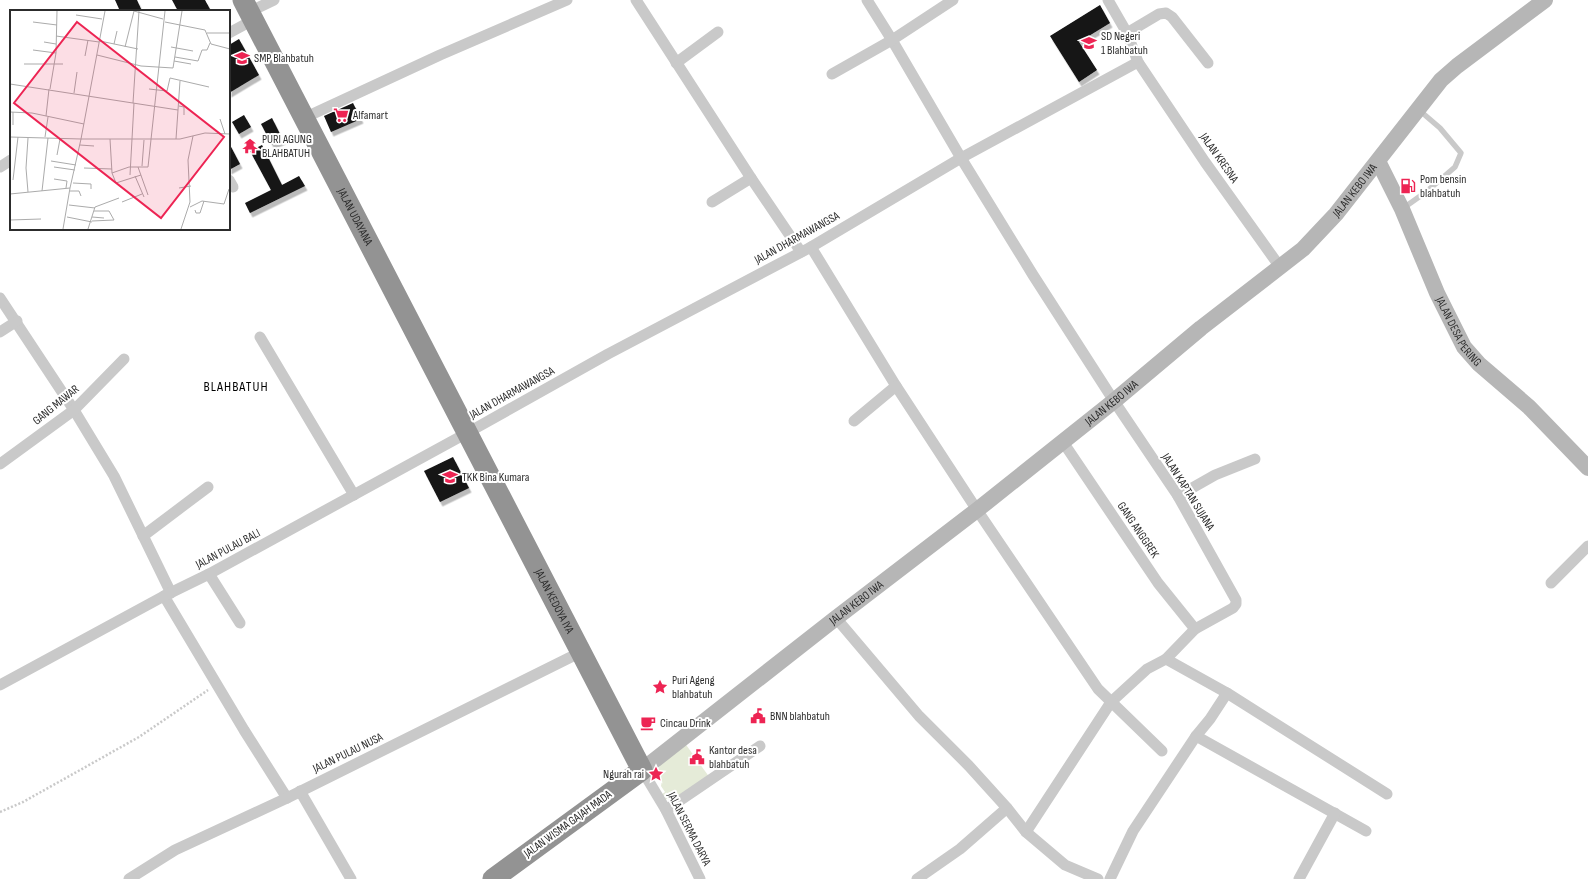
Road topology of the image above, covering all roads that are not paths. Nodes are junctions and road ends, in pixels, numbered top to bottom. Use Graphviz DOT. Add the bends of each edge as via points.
graph roads {
  1 [pos="274,0"];
  2 [pos="567,0"];
  3 [pos="636,0"];
  4 [pos="867,0"];
  5 [pos="953,0"];
  6 [pos="1108,0"];
  7 [pos="1545,0"];
  8 [pos="249,11"];
  9 [pos="230,32"];
  10 [pos="718,32"];
  11 [pos="1127,33"];
  12 [pos="892,40"];
  13 [pos="1138,62"];
  14 [pos="676,63"];
  15 [pos="1208,63"];
  16 [pos="832,74"];
  17 [pos="1418,110"];
  18 [pos="304,118"];
  19 [pos="960,158"];
  20 [pos="10,161"];
  21 [pos="1378,161"];
  22 [pos="0,166"];
  23 [pos="750,178"];
  24 [pos="712,202"];
  25 [pos="1402,209"];
  26 [pos="811,247"];
  27 [pos="801,252"];
  28 [pos="1280,267"];
  29 [pos="0,298"];
  30 [pos="17,321"];
  31 [pos="0,332"];
  32 [pos="260,338"];
  33 [pos="124,359"];
  34 [pos="896,386"];
  35 [pos="1114,401"];
  36 [pos="74,410"];
  37 [pos="854,421"];
  38 [pos="467,433"];
  39 [pos="1063,442"];
  40 [pos="1255,459"];
  41 [pos="0,464"];
  42 [pos="1588,468"];
  43 [pos="208,487"];
  44 [pos="354,495"];
  45 [pos="1178,496"];
  46 [pos="977,510"];
  47 [pos="143,536"];
  48 [pos="1588,546"];
  49 [pos="209,574"];
  50 [pos="1551,583"];
  51 [pos="168,595"];
  52 [pos="836,618"];
  53 [pos="240,623"];
  54 [pos="1195,629"];
  55 [pos="581,652"];
  56 [pos="1166,658"];
  57 [pos="0,684"];
  58 [pos="1227,693"];
  59 [pos="1107,699"];
  60 [pos="1196,736"];
  61 [pos="760,746"];
  62 [pos="1162,751"];
  63 [pos="642,770"];
  64 [pos="300,791"];
  65 [pos="1387,794"];
  66 [pos="287,798"];
  67 [pos="1007,808"];
  68 [pos="666,810"];
  69 [pos="1335,813"];
  70 [pos="1366,831"];
  71 [pos="1026,832"];
  72 [pos="498,878"];
  73 [pos="129,879"];
  74 [pos="351,879"];
  75 [pos="700,879"];
  76 [pos="917,879"];
  77 [pos="1098,879"];
  78 [pos="1110,879"];
  79 [pos="1299,879"];
  1 -- 8 [label="street"];
  2 -- 18 [label="street"];
  3 -- 14 [label="street"];
  4 -- 12 [label="street, JALAN KAPTAN SUJANA"];
  5 -- 12 [label="street"];
  6 -- 11 [label="street, JALAN KRESNA"];
  7 -- 17 [label="main road, JALAN KEBO IWA" via="1457,66 1441,80"];
  8 -- 9 [label="street"];
  8 -- 18 [label="highway, JALAN UDAYANA"];
  10 -- 14 [label="street"];
  11 -- 13 [label="street, JALAN KRESNA"];
  11 -- 15 [label="street" via="1159,14 1166,13 1172,17"];
  12 -- 16 [label="street"];
  12 -- 19 [label="street, JALAN KAPTAN SUJANA"];
  13 -- 19 [label="street, JALAN DHARMAWANGSA"];
  13 -- 28 [label="street, JALAN KRESNA"];
  14 -- 23 [label="street"];
  17 -- 21 [label="main road, JALAN KEBO IWA"];
  17 -- 25 [label="lane" via="1440,128 1461,153 1455,167"];
  18 -- 38 [label="highway, JALAN UDAYANA"];
  19 -- 26 [label="street, JALAN DHARMAWANGSA"];
  19 -- 35 [label="street, JALAN KAPTAN SUJANA"];
  20 -- 22 [label="street"];
  21 -- 25 [label="main road, JALAN DESA PERING"];
  21 -- 28 [label="main road, JALAN KEBO IWA" via="1324,227 1303,249"];
  23 -- 24 [label="street"];
  23 -- 27 [label="street"];
  25 -- 42 [label="main road, JALAN DESA PERING" via="1437,293 1464,347 1479,364 1529,407"];
  26 -- 27 [label="street, JALAN DHARMAWANGSA"];
  26 -- 34 [label="street"];
  27 -- 38 [label="street, JALAN DHARMAWANGSA" via="608,354"];
  28 -- 35 [label="main road, JALAN KEBO IWA" via="1201,328"];
  29 -- 30 [label="street"];
  30 -- 31 [label="street"];
  30 -- 36 [label="street"];
  32 -- 44 [label="street"];
  33 -- 36 [label="street, GANG MAWAR"];
  34 -- 37 [label="street"];
  34 -- 46 [label="street"];
  35 -- 39 [label="main road, JALAN KEBO IWA"];
  35 -- 45 [label="street, JALAN KAPTAN SUJANA"];
  36 -- 41 [label="street, GANG MAWAR"];
  36 -- 47 [label="street" via="114,476"];
  38 -- 44 [label="street, JALAN PULAU BALI"];
  38 -- 55 [label="highway, JALAN KEDOYA IYA"];
  39 -- 46 [label="main road, JALAN KEBO IWA"];
  39 -- 54 [label="street, GANG ANGGREK" via="1158,583"];
  40 -- 45 [label="street" via="1215,475"];
  43 -- 47 [label="street"];
  44 -- 49 [label="street, JALAN PULAU BALI"];
  45 -- 54 [label="street, JALAN KAPTAN SUJANA" via="1236,600 1233,608"];
  46 -- 52 [label="main road, JALAN KEBO IWA"];
  46 -- 59 [label="street"];
  47 -- 51 [label="street"];
  48 -- 50 [label="street"];
  49 -- 51 [label="street, JALAN PULAU BALI"];
  49 -- 53 [label="street"];
  51 -- 57 [label="street, JALAN PULAU BALI"];
  51 -- 66 [label="street" via="217,684"];
  52 -- 63 [label="main road, JALAN KEBO IWA"];
  52 -- 67 [label="street" via="919,716"];
  54 -- 56 [label="street"];
  55 -- 63 [label="highway, JALAN KEDOYA IYA"];
  55 -- 64 [label="street, JALAN PULAU NUSA"];
  56 -- 58 [label="street"];
  56 -- 59 [label="street"];
  58 -- 60 [label="street"];
  58 -- 65 [label="street"];
  59 -- 62 [label="street"];
  59 -- 71 [label="street"];
  60 -- 69 [label="street"];
  60 -- 78 [label="street" via="1133,831"];
  61 -- 68 [label="street"];
  63 -- 68 [label="street, JALAN SERMA DARYA"];
  63 -- 72 [label="highway, JALAN WISMA GAJAH MADA"];
  64 -- 66 [label="street, JALAN PULAU NUSA"];
  64 -- 74 [label="street"];
  66 -- 73 [label="street, JALAN PULAU NUSA" via="175,850"];
  67 -- 71 [label="street"];
  67 -- 76 [label="street" via="960,849"];
  68 -- 75 [label="street, JALAN SERMA DARYA"];
  69 -- 70 [label="street"];
  69 -- 79 [label="street"];
  71 -- 77 [label="street" via="1065,865"];
}
